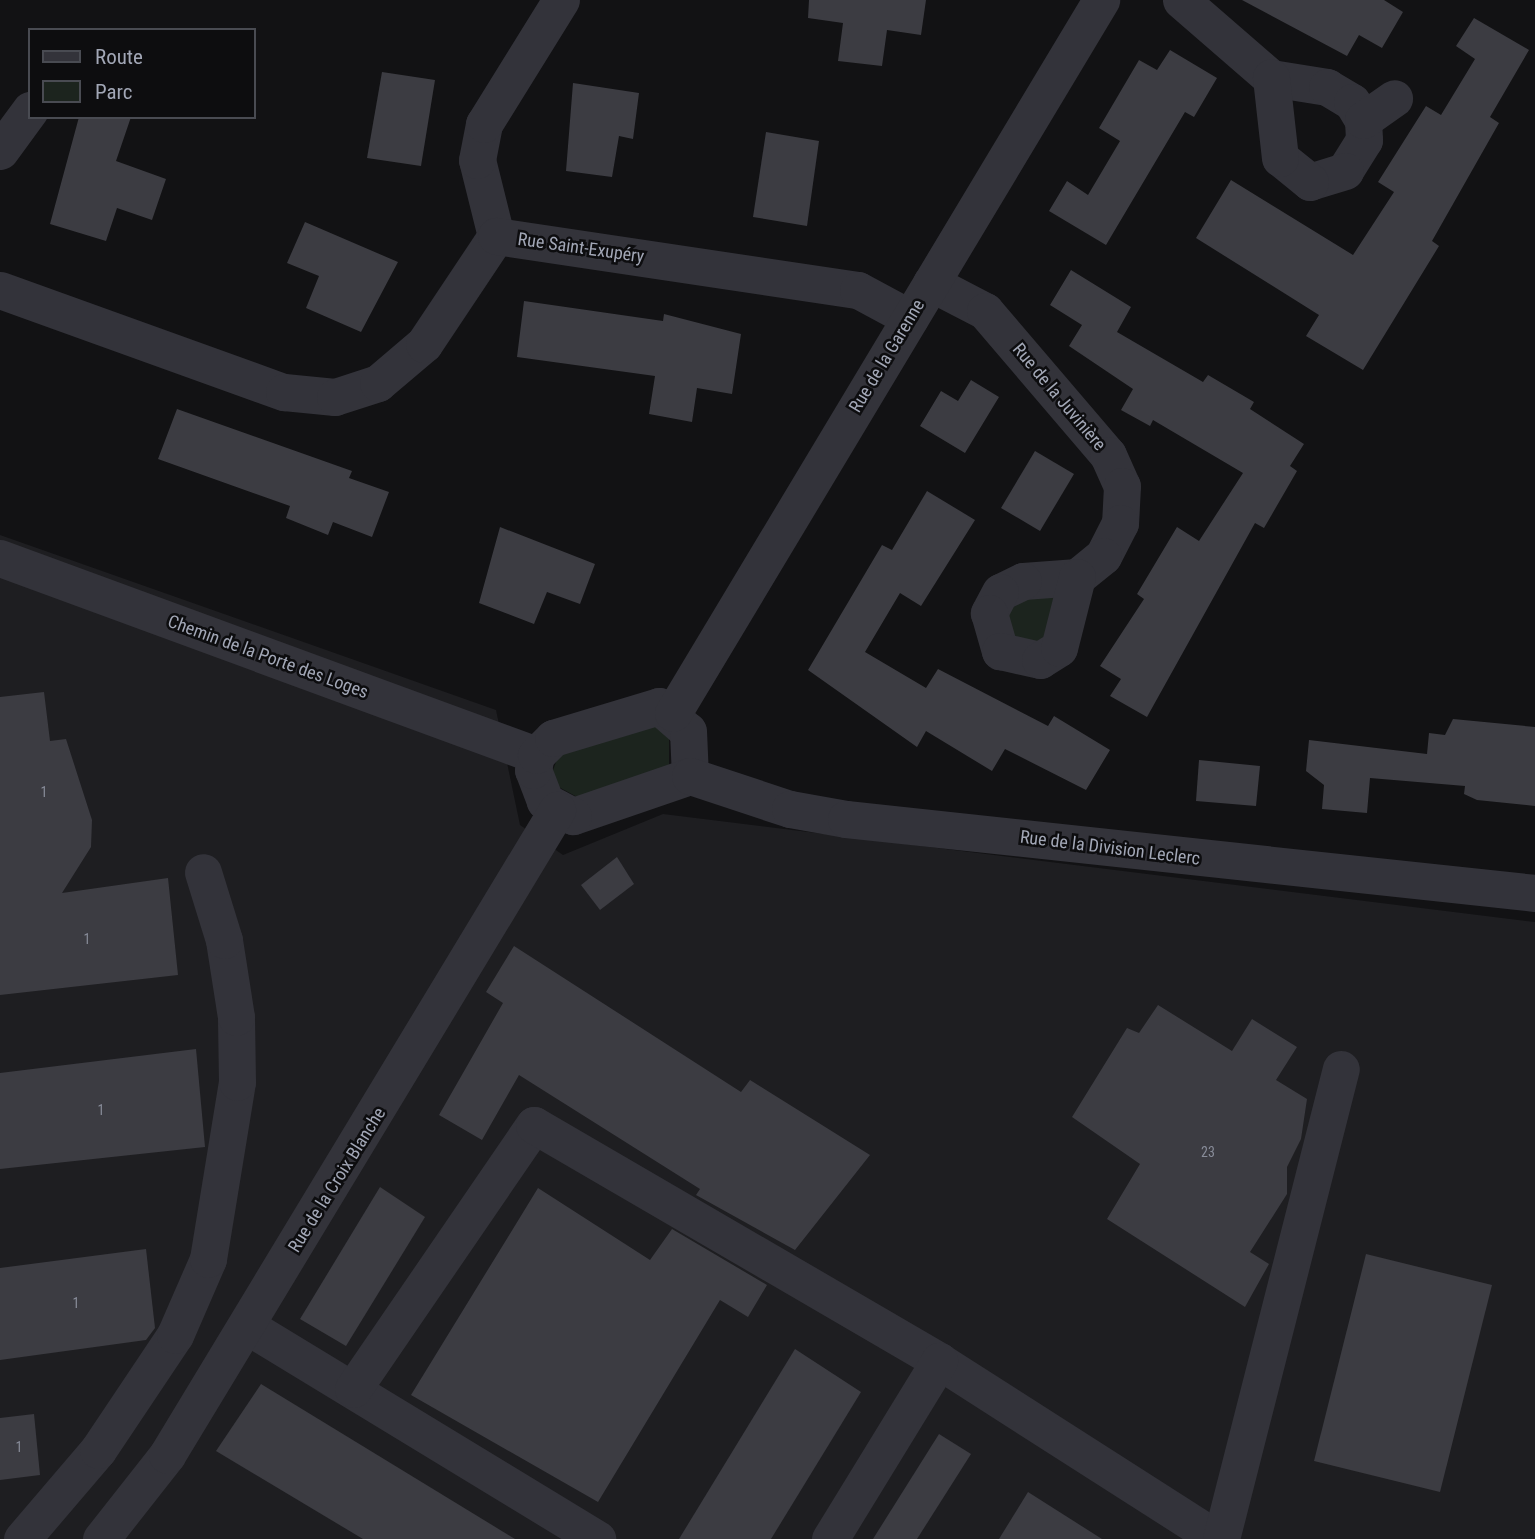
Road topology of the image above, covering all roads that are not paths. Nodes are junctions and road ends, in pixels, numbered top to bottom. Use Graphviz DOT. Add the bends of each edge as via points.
graph roads {
  1 [pos="561,0"];
  2 [pos="1101,0"];
  3 [pos="1181,0"];
  4 [pos="1271,78"];
  5 [pos="1394,98"];
  6 [pos="28,113"];
  7 [pos="1363,120"];
  8 [pos="0,151"];
  9 [pos="496,236"];
  10 [pos="931,283"];
  11 [pos="0,290"];
  12 [pos="910,318"];
  13 [pos="0,558"];
  14 [pos="1077,577"];
  15 [pos="673,713"];
  16 [pos="536,755"];
  17 [pos="690,776"];
  18 [pos="557,810"];
  19 [pos="204,872"];
  20 [pos="1535,893"];
  21 [pos="1341,1069"];
  22 [pos="247,1326"];
  23 [pos="939,1361"];
  24 [pos="353,1389"];
  25 [pos="22,1539"];
  26 [pos="101,1539"];
  27 [pos="597,1539"];
  28 [pos="830,1539"];
  29 [pos="1219,1539"];
  1 -- 9 [label="street" via="484,124 477,160"];
  2 -- 10 [label="street, Rue de la Garenne"];
  3 -- 4 [label="street"];
  4 -- 7 [label="street" via="1327,87 1352,102"];
  4 -- 7 [label="street" via="1280,158 1310,182 1332,191 1356,159"];
  5 -- 7 [label="street"];
  6 -- 8 [label="street"];
  9 -- 11 [label="street, Rue Saint-Exupéry" via="424,344 378,383 335,397 284,392"];
  9 -- 12 [label="street, Rue Saint-Exupéry" via="858,290"];
  10 -- 12 [label="street, Rue de la Garenne"];
  10 -- 14 [label="street, Rue de la Juvinière" via="985,311 1108,456 1122,486 1120,523 1102,556"];
  12 -- 15 [label="street, Rue de la Garenne"];
  13 -- 16 [label="street, Chemin de la Porte des Loges"];
  15 -- 16 [label="street" via="659,706 552,738"];
  15 -- 17 [label="street" via="690,739"];
  16 -- 18 [label="street" via="533,770 545,801"];
  17 -- 18 [label="street" via="573,816"];
  17 -- 20 [label="street, Rue de la Division Leclerc" via="790,809 846,819"];
  18 -- 22 [label="street, Rue de la Croix Blanche"];
  19 -- 25 [label="street" via="226,953 237,1082 208,1259 167,1347 98,1450"];
  21 -- 29 [label="street"];
  22 -- 24 [label="street"];
  22 -- 26 [label="street, Rue de la Croix Blanche" via="167,1455"];
  23 -- 24 [label="street" via="534,1125"];
  23 -- 28 [label="street"];
  23 -- 29 [label="street"];
  24 -- 27 [label="street"];
}
